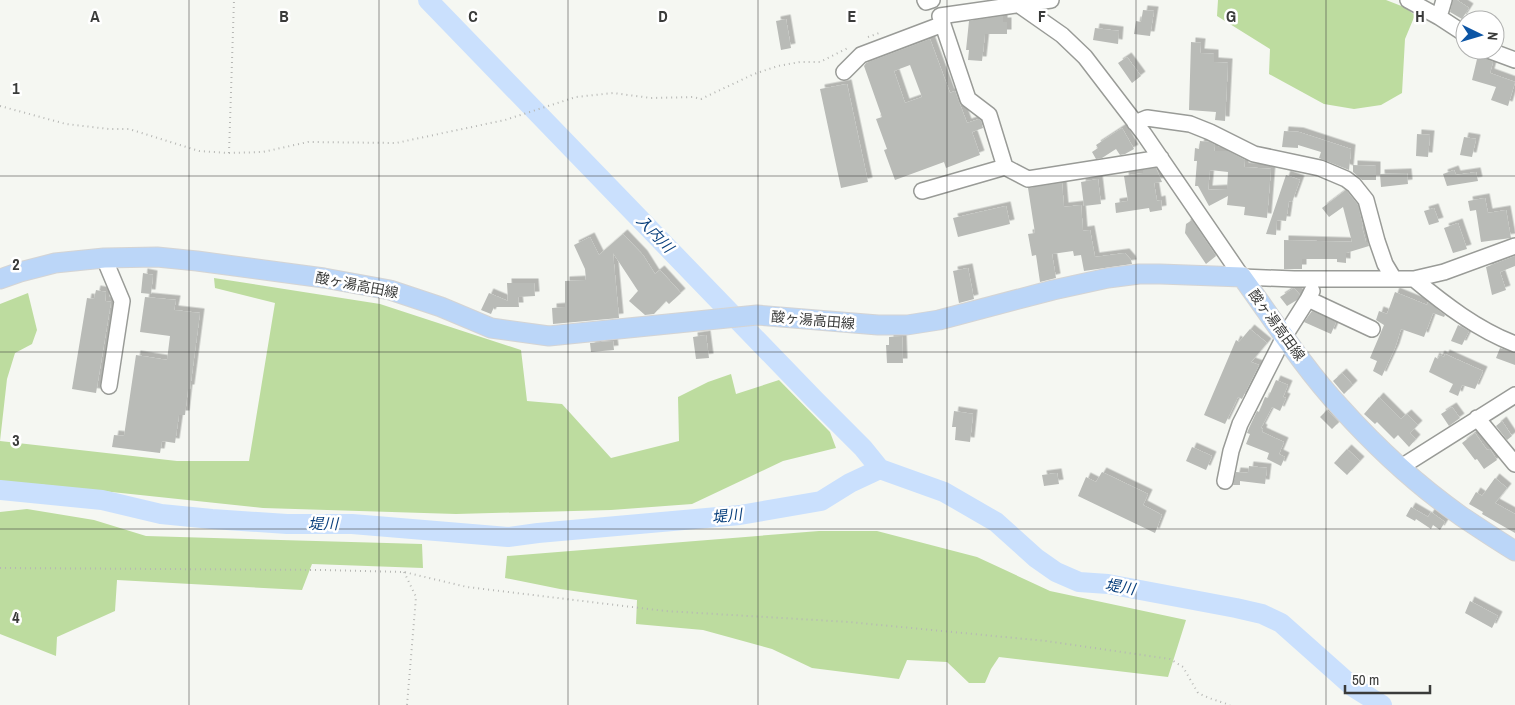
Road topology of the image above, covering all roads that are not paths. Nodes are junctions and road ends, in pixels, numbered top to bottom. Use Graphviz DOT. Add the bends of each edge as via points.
graph roads {
  1 [pos="925,0"];
  2 [pos="932,0"];
  3 [pos="1051,0"];
  4 [pos="1408,0"];
  5 [pos="1444,0"];
  6 [pos="1015,2"];
  7 [pos="1439,17"];
  8 [pos="943,24"];
  9 [pos="1455,27"];
  10 [pos="844,72"];
  11 [pos="1135,123"];
  12 [pos="1161,158"];
  13 [pos="1004,167"];
  14 [pos="922,190"];
  15 [pos="1515,246"];
  16 [pos="104,258"];
  17 [pos="1242,277"];
  18 [pos="0,279"];
  19 [pos="1319,279"];
  20 [pos="1394,279"];
  21 [pos="1414,279"];
  22 [pos="1308,300"];
  23 [pos="1372,329"];
  24 [pos="1284,337"];
  25 [pos="1515,344"];
  26 [pos="108,386"];
  27 [pos="1515,395"];
  28 [pos="1477,418"];
  29 [pos="1515,464"];
  30 [pos="1401,467"];
  31 [pos="1225,481"];
  32 [pos="1515,551"];
  1 -- 2 [label="street"];
  3 -- 6 [label="street"];
  4 -- 7 [label="street"];
  5 -- 7 [label="street"];
  6 -- 8 [label="street" via="940,16"];
  6 -- 11 [label="street" via="1062,35 1086,57"];
  7 -- 9 [label="street"];
  8 -- 10 [label="street" via="861,56"];
  8 -- 13 [label="street" via="968,99 989,115"];
  11 -- 12 [label="street"];
  11 -- 20 [label="street" via="1147,118 1190,124 1254,154 1320,168 1346,179 1366,200 1385,264"];
  12 -- 13 [label="street" via="1028,179"];
  12 -- 17 [label="street"];
  13 -- 14 [label="street"];
  15 -- 21 [label="street" via="1444,272"];
  16 -- 17 [label="main road, 酸ヶ湯高田線" via="157,257 324,278 390,290 491,328 549,336 757,315 907,325 940,320 1108,278 1153,274"];
  16 -- 18 [label="main road, 酸ヶ湯高田線" via="55,263"];
  16 -- 26 [label="street" via="122,301"];
  17 -- 19 [label="street"];
  17 -- 24 [label="main road, 酸ヶ湯高田線"];
  19 -- 20 [label="street"];
  19 -- 22 [label="street"];
  20 -- 21 [label="street"];
  21 -- 25 [label="street" via="1484,328"];
  22 -- 23 [label="street"];
  22 -- 24 [label="street"];
  24 -- 30 [label="main road, 酸ヶ湯高田線" via="1339,407"];
  24 -- 31 [label="street" via="1240,424"];
  27 -- 28 [label="street"];
  28 -- 29 [label="street"];
  28 -- 30 [label="street"];
  30 -- 32 [label="main road, 酸ヶ湯高田線" via="1461,516"];
}
